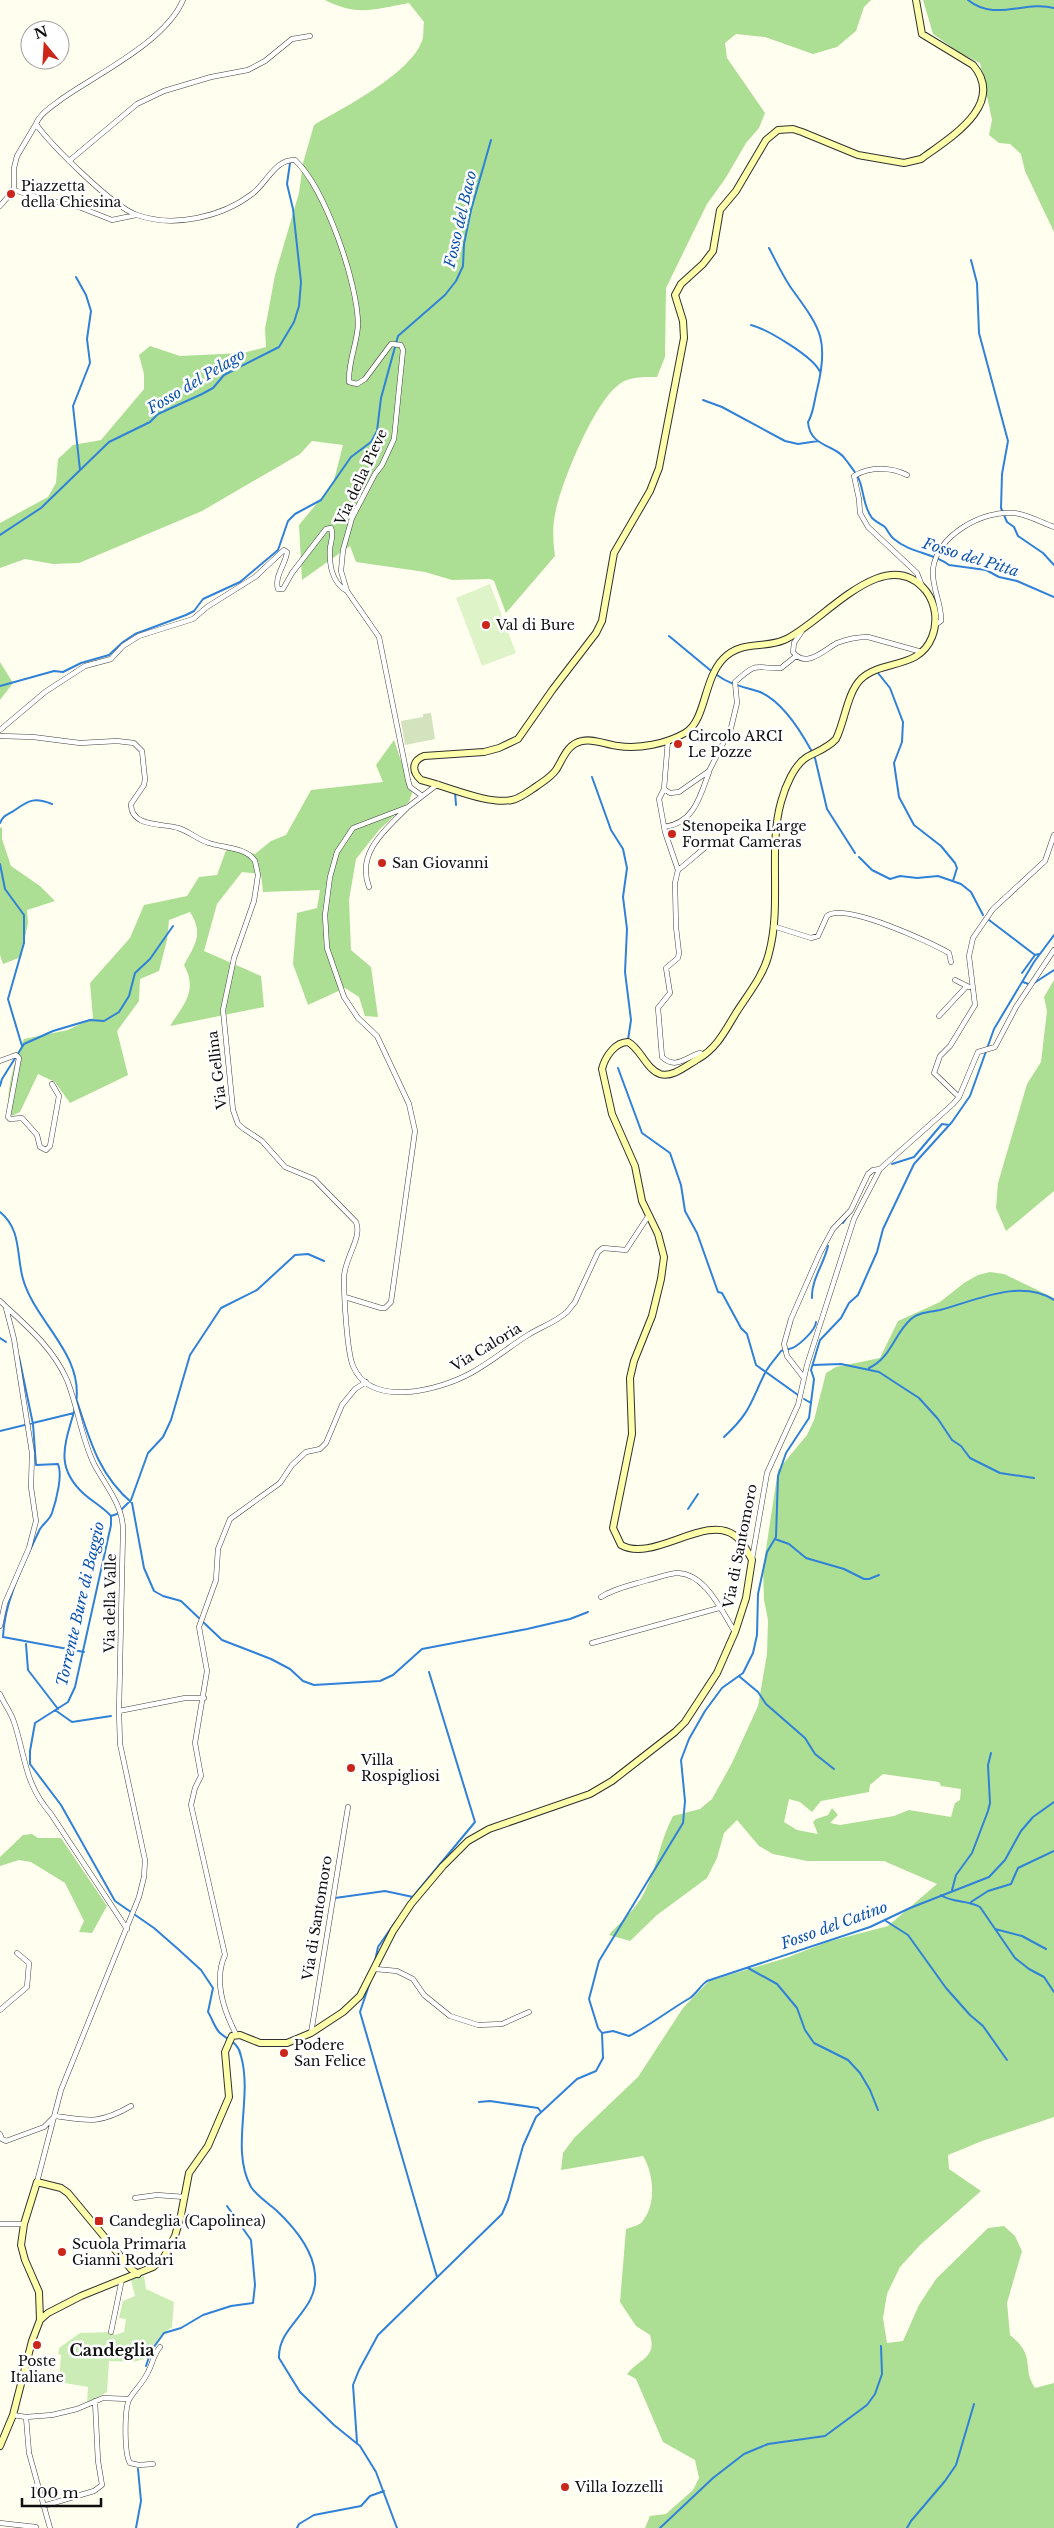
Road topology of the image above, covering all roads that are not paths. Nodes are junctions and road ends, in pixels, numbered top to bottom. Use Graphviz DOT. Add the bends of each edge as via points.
graph roads {
  1 [pos="183,0"];
  2 [pos="916,0"];
  3 [pos="310,36"];
  4 [pos="36,124"];
  5 [pos="69,161"];
  6 [pos="14,190"];
  7 [pos="0,206"];
  8 [pos="136,215"];
  9 [pos="907,475"];
  10 [pos="1054,527"];
  11 [pos="922,586"];
  12 [pos="347,591"];
  13 [pos="935,625"];
  14 [pos="803,630"];
  15 [pos="922,652"];
  16 [pos="796,656"];
  17 [pos="0,730"];
  18 [pos="0,736"];
  19 [pos="668,740"];
  20 [pos="709,771"];
  21 [pos="438,784"];
  22 [pos="664,789"];
  23 [pos="421,795"];
  24 [pos="408,807"];
  25 [pos="664,827"];
  26 [pos="1054,835"];
  27 [pos="712,842"];
  28 [pos="678,870"];
  29 [pos="369,887"];
  30 [pos="774,926"];
  31 [pos="1054,950"];
  32 [pos="951,962"];
  33 [pos="955,980"];
  34 [pos="973,987"];
  35 [pos="966,988"];
  36 [pos="939,1016"];
  37 [pos="704,1056"];
  38 [pos="0,1061"];
  39 [pos="52,1084"];
  40 [pos="958,1097"];
  41 [pos="880,1169"];
  42 [pos="649,1215"];
  43 [pos="345,1297"];
  44 [pos="0,1301"];
  45 [pos="6,1306"];
  46 [pos="804,1378"];
  47 [pos="366,1382"];
  48 [pos="752,1560"];
  49 [pos="601,1597"];
  50 [pos="719,1608"];
  51 [pos="0,1626"];
  52 [pos="735,1632"];
  53 [pos="592,1643"];
  54 [pos="0,1694"];
  55 [pos="204,1698"];
  56 [pos="119,1711"];
  57 [pos="348,1807"];
  58 [pos="127,1929"];
  59 [pos="17,1953"];
  60 [pos="375,1969"];
  61 [pos="0,2010"];
  62 [pos="528,2012"];
  63 [pos="311,2033"];
  64 [pos="232,2038"];
  65 [pos="131,2106"];
  66 [pos="55,2116"];
  67 [pos="0,2134"];
  68 [pos="37,2182"];
  69 [pos="184,2197"];
  70 [pos="135,2198"];
  71 [pos="0,2224"];
  72 [pos="24,2224"];
  73 [pos="131,2269"];
  74 [pos="138,2274"];
  75 [pos="125,2278"];
  76 [pos="40,2320"];
  77 [pos="112,2332"];
  78 [pos="160,2347"];
  79 [pos="129,2399"];
  80 [pos="95,2402"];
  81 [pos="13,2414"];
  82 [pos="26,2417"];
  83 [pos="0,2446"];
  84 [pos="153,2464"];
  85 [pos="43,2506"];
  86 [pos="0,2523"];
  87 [pos="36,2527"];
  88 [pos="50,2528"];
  1 -- 4 [label="street" via="179,9 141,48 53,106"];
  2 -- 21 [label="main road" via="922,34 979,71 982,91 973,118 921,159 912,162 858,155 793,129 778,130 766,140 736,191 720,210 713,251 681,284 675,295 683,321 684,338 663,454 650,491 614,553 602,621 596,633 518,739 484,752 416,761 414,773 422,780"];
  3 -- 5 [label="street" via="292,39 248,70 164,91 136,104"];
  4 -- 5 [label="street, Via della Pieve"];
  4 -- 6 [label="street" via="17,156"];
  5 -- 8 [label="street, Via della Pieve" via="111,199"];
  6 -- 7 [label="street"];
  6 -- 8 [label="street" via="79,207 112,220"];
  8 -- 12 [label="street, Via della Pieve" via="175,221 211,215 249,197 287,160 295,160 310,181 336,234 355,294 358,328 349,382 357,384 365,379 391,344 401,345 403,350 394,438 355,512 343,550 341,571"];
  9 -- 11 [label="street" via="888,468 854,476 860,513 868,527 917,573"];
  10 -- 13 [label="street" via="1015,513 990,516 952,534 938,551 933,569 941,615 941,622"];
  11 -- 13 [label="main road" via="935,610"];
  11 -- 14 [label="main road" via="898,576 872,579"];
  12 -- 17 [label="street" via="338,584 333,573 330,548 333,533 331,528 326,529 283,589 278,589 277,583 286,557 284,550 255,577 207,607 200,615 139,636 111,658 85,666 45,692"];
  12 -- 23 [label="street, Via della Pieve" via="379,637 408,780 410,787"];
  13 -- 15 [label="main road" via="933,637"];
  14 -- 16 [label="street" via="793,648"];
  14 -- 19 [label="main road" via="782,641 742,646 728,654 710,679 701,712 692,728"];
  15 -- 16 [label="street" via="868,637 840,642 814,658"];
  15 -- 30 [label="main road" via="906,662 862,678 854,690 836,739 802,761 790,779 779,811"];
  16 -- 20 [label="street" via="781,668 754,667 735,684 737,703 731,728"];
  18 -- 43 [label="street, Via Gellina" via="86,743 134,743 142,751 145,778 131,804 136,816 149,824 179,828 252,858 258,875 253,906 234,958 223,1010 235,1118 286,1167 314,1179 356,1222 359,1231 347,1259"];
  19 -- 21 [label="main road" via="637,746 580,741 569,748 552,775 514,799 492,799"];
  19 -- 22 [label="street"];
  20 -- 22 [label="street" via="679,792 670,793"];
  20 -- 25 [label="street" via="698,804 685,819"];
  21 -- 23 [label="street"];
  22 -- 25 [label="street" via="658,798"];
  23 -- 24 [label="street"];
  24 -- 29 [label="street" via="379,836 370,851 365,867"];
  24 -- 43 [label="street" via="353,828 337,852 325,915 327,948 344,997 358,1018 377,1036 410,1104 415,1131 391,1302 381,1308"];
  25 -- 28 [label="street"];
  26 -- 34 [label="street" via="1045,861 993,909 972,938 969,956"];
  27 -- 28 [label="street"];
  28 -- 37 [label="street" via="675,883 679,953 678,958 666,968 670,993 658,1008 660,1050 662,1057 673,1063 700,1053"];
  30 -- 32 [label="street" via="811,938 818,936 827,916 837,912 897,927 930,941 949,953"];
  30 -- 37 [label="main road" via="766,964 722,1037"];
  31 -- 40 [label="street, Via di Santomoro" via="1016,1007 996,1046 976,1055"];
  33 -- 35 [label="street"];
  34 -- 35 [label="street"];
  34 -- 40 [label="street" via="975,1005 972,1012 934,1069 935,1076"];
  35 -- 36 [label="street"];
  37 -- 42 [label="main road" via="674,1073 661,1074 636,1048 624,1042 614,1048 604,1064 603,1076 612,1114 634,1166 642,1201"];
  38 -- 39 [label="street" via="16,1055 19,1058 8,1117 22,1118 37,1135 40,1147 46,1150 50,1146 59,1096"];
  40 -- 41 [label="street, Via di Santomoro"];
  41 -- 46 [label="street, Via di Santomoro" via="854,1219"];
  41 -- 46 [label="street, Via di Santomoro" via="868,1174 851,1210 832,1229 791,1319 784,1344 787,1356"];
  42 -- 47 [label="street, Via Caloria" via="626,1250 603,1248 598,1252 575,1302 567,1312 471,1373 421,1390 376,1390"];
  42 -- 48 [label="main road" via="662,1246 663,1269 652,1316 631,1370 632,1434 614,1533 621,1545 635,1550 705,1532 728,1531 742,1542"];
  43 -- 47 [label="street" via="353,1366"];
  44 -- 45 [label="street, Via della Valle"];
  45 -- 51 [label="street" via="32,1453 31,1487 36,1521 29,1548 5,1603"];
  45 -- 56 [label="street, Via della Valle" via="38,1336 59,1365 93,1462 121,1514 124,1530"];
  46 -- 48 [label="street, Via di Santomoro" via="798,1405 767,1473"];
  47 -- 55 [label="street" via="355,1389 342,1405 326,1443 320,1449 306,1452 280,1483 230,1520 218,1549 216,1580 199,1627 207,1671"];
  48 -- 52 [label="main road, Via di Santomoro" via="746,1598"];
  49 -- 50 [label="street" via="615,1590 680,1573 700,1582"];
  50 -- 52 [label="street"];
  50 -- 53 [label="street"];
  52 -- 60 [label="main road, Via di Santomoro" via="711,1684 675,1732 590,1794 488,1829 468,1841 411,1904 393,1931"];
  54 -- 58 [label="street" via="13,1718 24,1763 38,1799"];
  55 -- 56 [label="street" via="186,1698"];
  55 -- 64 [label="street" via="195,1743 201,1776 191,1805 224,1955 220,1965 222,2004"];
  56 -- 58 [label="street, Via della Valle" via="121,1754 146,1860 143,1884"];
  57 -- 63 [label="street, Via di Santomoro"];
  58 -- 66 [label="street, Via della Valle" via="62,2090"];
  59 -- 61 [label="street" via="30,1963 29,1983"];
  60 -- 62 [label="street" via="397,1971 413,1979 424,1995 450,2016 478,2025 502,2024"];
  60 -- 63 [label="main road, Via di Santomoro" via="360,1996"];
  63 -- 64 [label="main road, Via di Santomoro" via="277,2043"];
  64 -- 69 [label="main road" via="225,2055 229,2096 208,2146 189,2173"];
  65 -- 66 [label="street" via="99,2120"];
  66 -- 67 [label="street" via="44,2127 6,2141"];
  66 -- 68 [label="street, Via della Valle"];
  68 -- 72 [label="main road"];
  68 -- 73 [label="main road" via="68,2193"];
  69 -- 70 [label="street" via="156,2195"];
  69 -- 74 [label="main road" via="175,2236 164,2256 153,2268"];
  71 -- 72 [label="street"];
  72 -- 76 [label="main road" via="21,2248 39,2292"];
  73 -- 74 [label="main road"];
  73 -- 75 [label="main road"];
  74 -- 75 [label="main road"];
  75 -- 76 [label="main road" via="59,2306"];
  75 -- 77 [label="street"];
  76 -- 81 [label="main road"];
  78 -- 79 [label="street" via="148,2374"];
  79 -- 80 [label="street" via="108,2397"];
  79 -- 84 [label="street" via="125,2438 127,2459 132,2464"];
  80 -- 82 [label="street" via="66,2412"];
  80 -- 85 [label="street" via="102,2485 94,2491"];
  81 -- 82 [label="street"];
  81 -- 83 [label="main road"];
  82 -- 85 [label="street" via="29,2453"];
  85 -- 88 [label="street"];
  86 -- 87 [label="street"];
}
